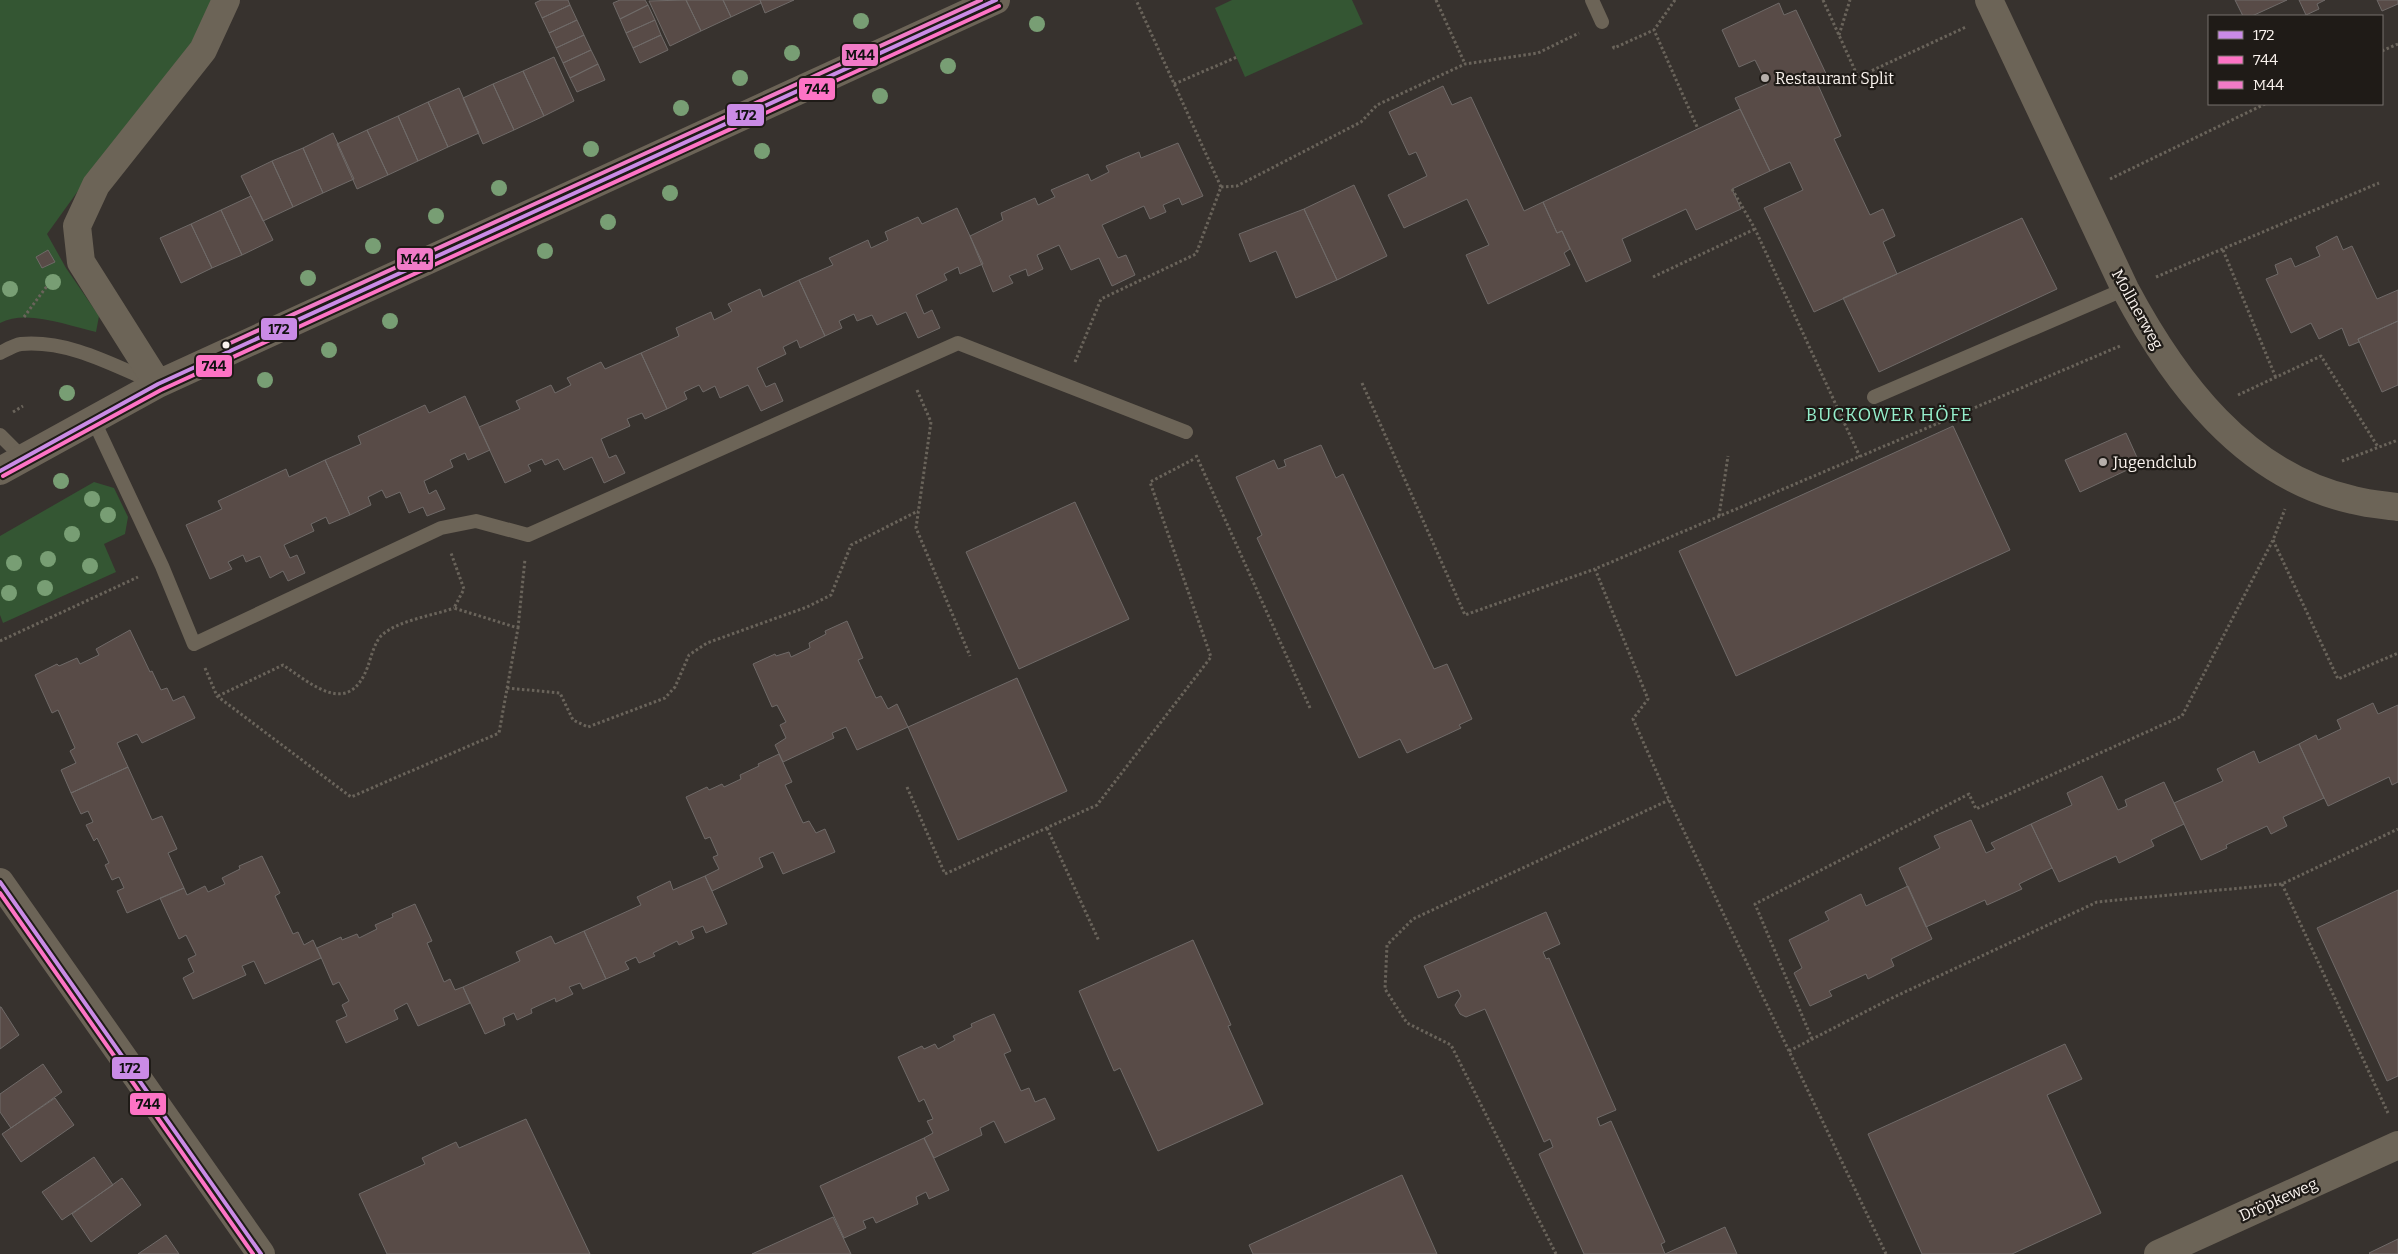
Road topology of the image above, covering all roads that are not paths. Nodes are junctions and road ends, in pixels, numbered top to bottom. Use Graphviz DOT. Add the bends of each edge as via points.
graph roads {
  1 [pos="226,0"];
  2 [pos="996,0"];
  3 [pos="1592,0"];
  4 [pos="1989,0"];
  5 [pos="1602,22"];
  6 [pos="2137,285"];
  7 [pos="0,353"];
  8 [pos="158,384"];
  9 [pos="1874,397"];
  10 [pos="94,419"];
  11 [pos="1186,432"];
  12 [pos="0,435"];
  13 [pos="11,464"];
  14 [pos="2398,507"];
  15 [pos="0,882"];
  16 [pos="2398,1145"];
  17 [pos="261,1254"];
  18 [pos="2158,1254"];
  1 -- 8 [label="street" via="203,50 96,185 77,226 81,262"];
  2 -- 8 [label="street"];
  3 -- 5 [label="lane"];
  4 -- 6 [label="street, Mollnerweg" via="2080,195"];
  6 -- 9 [label="lane"];
  6 -- 14 [label="street, Mollnerweg" via="2149,334 2184,386 2229,433 2258,457 2319,490 2352,500"];
  7 -- 8 [label="lane" via="19,344 54,346 88,353"];
  8 -- 10 [label="street"];
  10 -- 11 [label="lane" via="194,644 442,528 476,521 528,535 958,343"];
  10 -- 13 [label="street"];
  12 -- 13 [label="lane"];
  15 -- 17 [label="street"];
  16 -- 18 [label="street, Dröpkeweg"];
}
